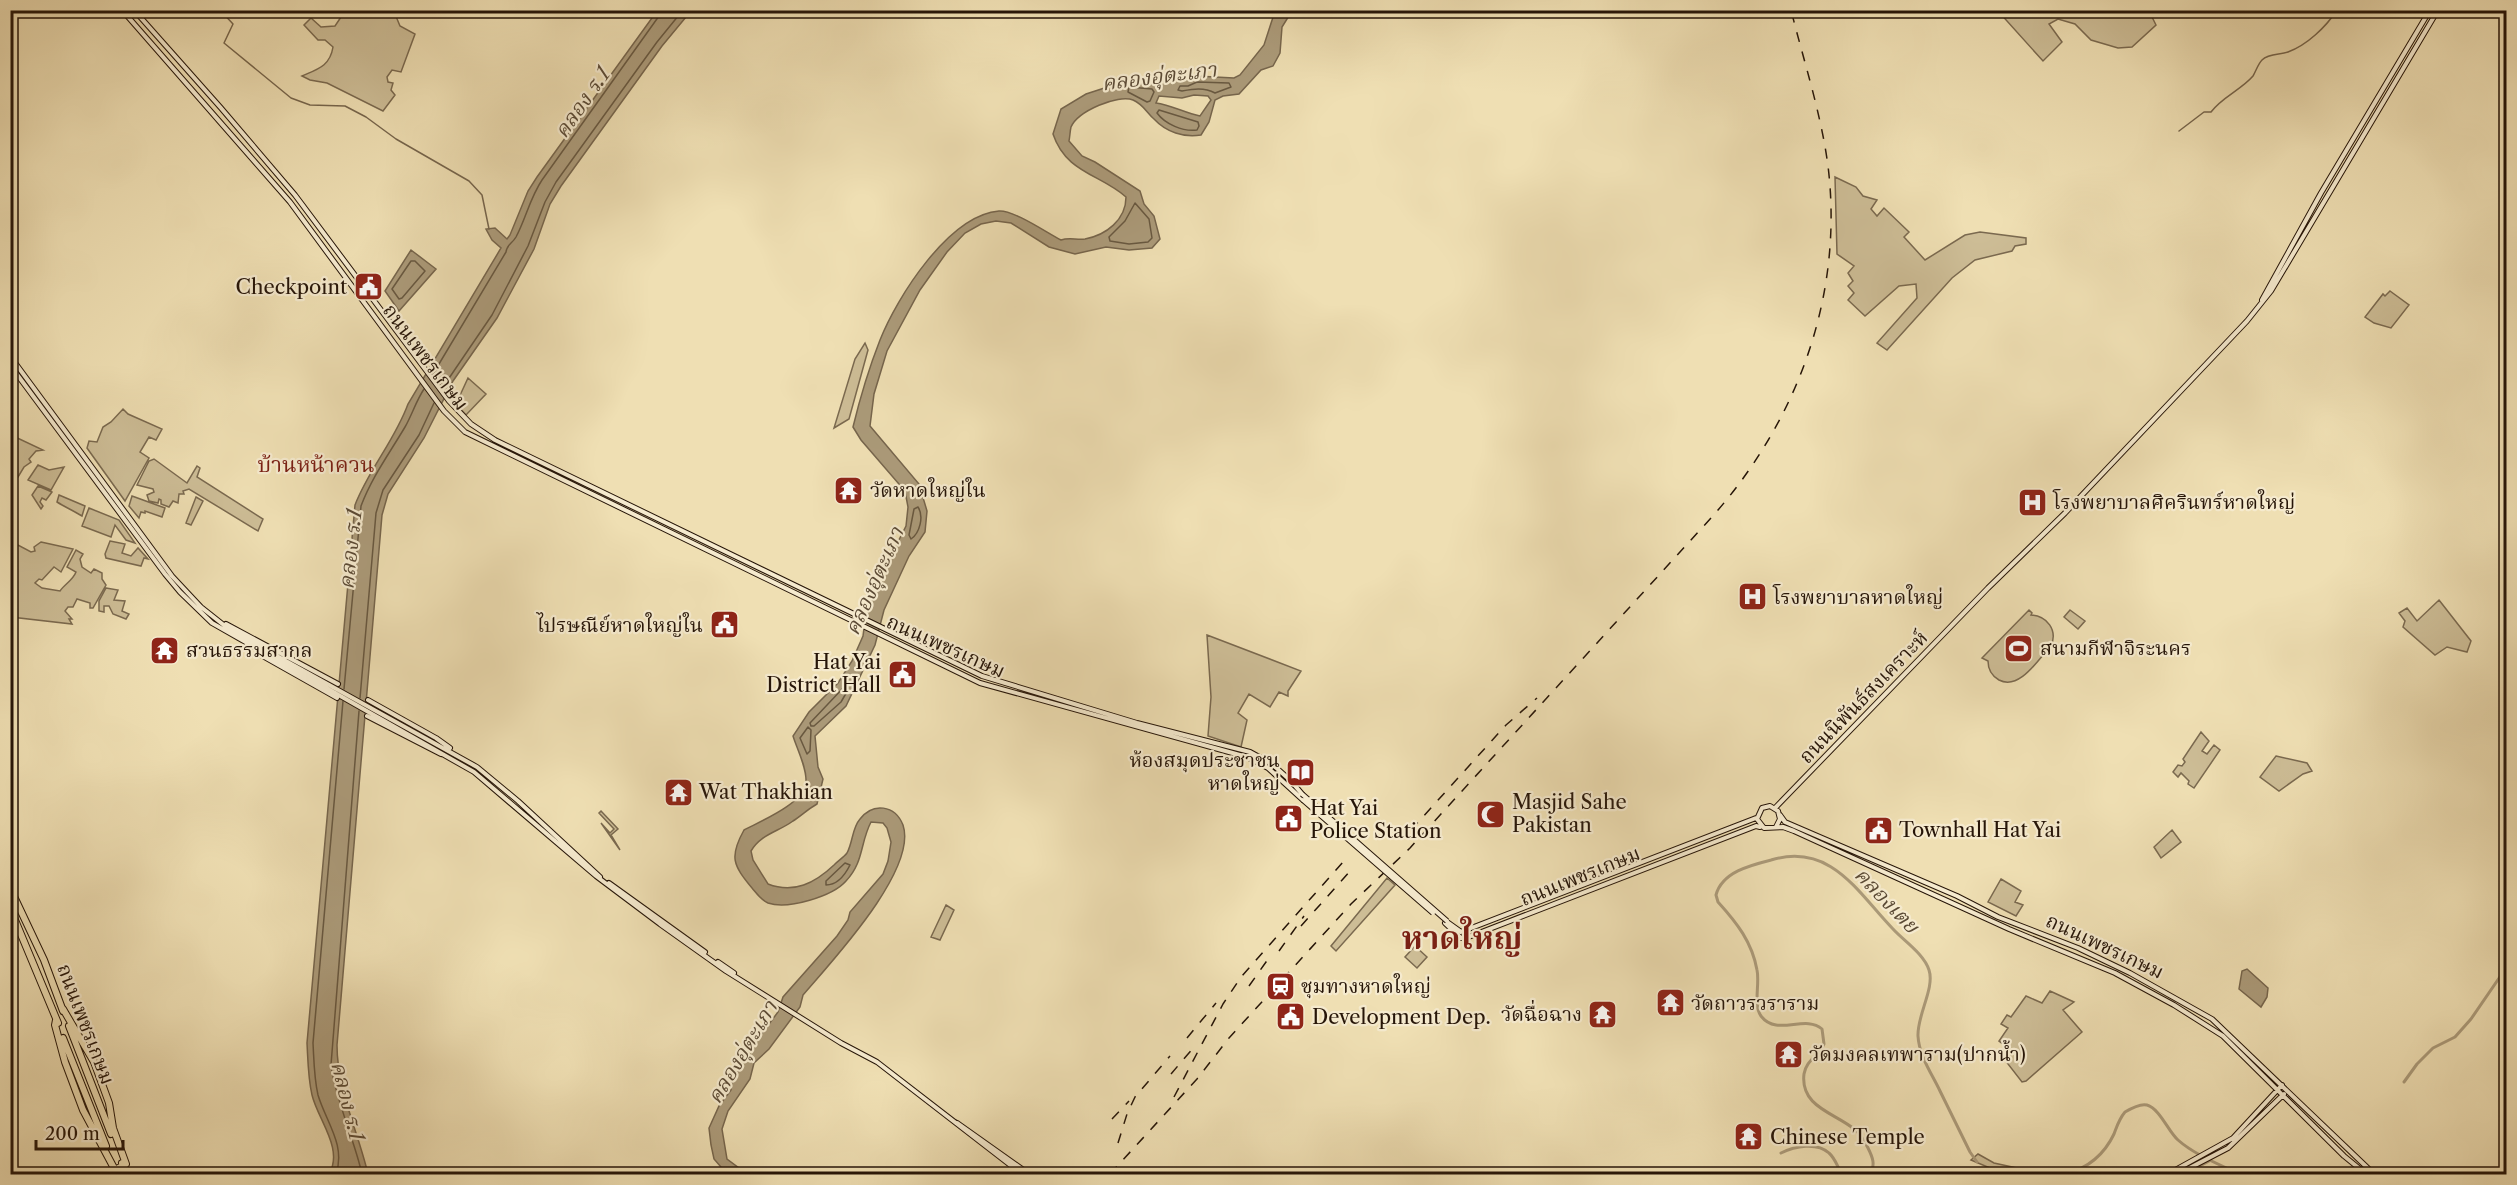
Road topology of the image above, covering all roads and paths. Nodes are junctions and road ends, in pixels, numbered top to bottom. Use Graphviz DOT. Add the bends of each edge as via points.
graph roads {
  1 [pos="122,10"];
  2 [pos="134,10"];
  3 [pos="2430,10"];
  4 [pos="2438,10"];
  5 [pos="2411,42"];
  6 [pos="2417,45"];
  7 [pos="221,108"];
  8 [pos="215,114"];
  9 [pos="2261,303"];
  10 [pos="10,356"];
  11 [pos="10,365"];
  12 [pos="48,407"];
  13 [pos="43,411"];
  14 [pos="571,476"];
  15 [pos="567,483"];
  16 [pos="635,507"];
  17 [pos="631,514"];
  18 [pos="750,562"];
  19 [pos="761,568"];
  20 [pos="746,570"];
  21 [pos="757,576"];
  22 [pos="214,618"];
  23 [pos="230,636"];
  24 [pos="316,680"];
  25 [pos="338,684"];
  26 [pos="337,698"];
  27 [pos="368,700"];
  28 [pos="367,716"];
  29 [pos="463,761"];
  30 [pos="1270,766"];
  31 [pos="1775,808"];
  32 [pos="1780,814"];
  33 [pos="1757,815"];
  34 [pos="1776,827"];
  35 [pos="1764,828"];
  36 [pos="1851,849"];
  37 [pos="1848,855"];
  38 [pos="10,888"];
  39 [pos="1957,896"];
  40 [pos="1954,902"];
  41 [pos="10,908"];
  42 [pos="1446,922"];
  43 [pos="2177,999"];
  44 [pos="2174,1005"];
  45 [pos="63,1009"];
  46 [pos="56,1020"];
  47 [pos="2282,1085"];
  48 [pos="2278,1089"];
  49 [pos="2288,1090"];
  50 [pos="2284,1094"];
  51 [pos="970,1133"];
  52 [pos="2196,1161"];
  53 [pos="123,1167"];
  54 [pos="116,1172"];
  55 [pos="126,1174"];
  56 [pos="1022,1174"];
  57 [pos="1029,1174"];
  58 [pos="2168,1174"];
  59 [pos="2178,1174"];
  60 [pos="2366,1174"];
  61 [pos="2374,1174"];
  1 -- 8 [label="main road, ถนนเพชรเกษม"];
  2 -- 7 [label="main road, ถนนเพชรเกษม"];
  3 -- 5 [label="main road"];
  4 -- 6 [label="main road"];
  5 -- 6 [label="main road"];
  5 -- 9 [label="main road"];
  6 -- 9 [label="main road" via="2275,286"];
  7 -- 8 [label="main road"];
  7 -- 14 [label="main road, ถนนเพชรเกษม" via="295,195 449,401 471,424 495,440"];
  8 -- 15 [label="main road, ถนนเพชรเกษม" via="290,202 444,411 465,432"];
  9 -- 31 [label="main road, ถนนนิพันธ์สงเคราะห์" via="2065,513"];
  10 -- 12 [label="main road"];
  11 -- 13 [label="main road"];
  12 -- 13 [label="main road"];
  12 -- 22 [label="main road" via="172,576"];
  13 -- 23 [label="main road" via="180,592"];
  14 -- 15 [label="main road"];
  14 -- 16 [label="main road, ถนนเพชรเกษม"];
  15 -- 17 [label="main road, ถนนเพชรเกษม"];
  16 -- 17 [label="main road"];
  16 -- 18 [label="main road, ถนนเพชรเกษม"];
  17 -- 20 [label="main road, ถนนเพชรเกษม"];
  18 -- 19 [label="main road, ถนนเพชรเกษม"];
  18 -- 20 [label="main road" via="752,566"];
  19 -- 21 [label="main road" via="756,571"];
  19 -- 30 [label="main road, ถนนเพชรเกษม" via="954,664 1009,686 1250,752"];
  20 -- 21 [label="main road, ถนนเพชรเกษม"];
  21 -- 30 [label="main road, ถนนเพชรเกษม" via="980,683"];
  22 -- 24 [label="main road"];
  22 -- 25 [label="main road"];
  23 -- 24 [label="main road"];
  23 -- 26 [label="main road"];
  24 -- 29 [label="main road"];
  27 -- 29 [label="main road" via="436,738"];
  28 -- 29 [label="main road" via="429,749"];
  29 -- 51 [label="main road" via="518,801 600,876 704,954 808,1023 877,1062"];
  30 -- 42 [label="main road, ถนนเพชรเกษม, bridge"];
  31 -- 32 [label="main road"];
  31 -- 33 [label="main road" via="1763,807"];
  32 -- 34 [label="main road"];
  32 -- 36 [label="main road, ถนนเพชรเกษม" via="1785,822"];
  33 -- 35 [label="main road"];
  33 -- 42 [label="main road, ถนนเพชรเกษม" via="1753,821 1461,932"];
  34 -- 35 [label="main road"];
  34 -- 37 [label="main road, ถนนเพชรเกษม"];
  35 -- 42 [label="main road, ถนนเพชรเกษม" via="1756,826 1466,939"];
  36 -- 37 [label="main road"];
  36 -- 39 [label="main road, ถนนเพชรเกษม"];
  37 -- 40 [label="main road, ถนนเพชรเกษม"];
  38 -- 45 [label="highway, ถนนเพชรเกษม"];
  39 -- 40 [label="main road"];
  39 -- 43 [label="main road, ถนนเพชรเกษม" via="1998,917 2078,948"];
  40 -- 44 [label="main road, ถนนเพชรเกษม" via="2115,973"];
  41 -- 46 [label="highway, ถนนเพชรเกษม"];
  43 -- 44 [label="main road"];
  43 -- 47 [label="main road, ถนนเพชรเกษม" via="2218,1023"];
  44 -- 48 [label="main road, ถนนเพชรเกษม" via="2223,1036"];
  45 -- 53 [label="highway, ถนนเพชรเกษม"];
  45 -- 53 [label="highway" via="98,1071 126,1164"];
  46 -- 54 [label="highway, ถนนเพชรเกษม"];
  46 -- 54 [label="highway" via="74,1089"];
  47 -- 48 [label="main road"];
  47 -- 49 [label="main road, ถนนเพชรเกษม"];
  48 -- 50 [label="main road, ถนนเพชรเกษม"];
  48 -- 52 [label="main road" via="2233,1138"];
  49 -- 50 [label="main road"];
  49 -- 61 [label="main road, ถนนเพชรเกษม"];
  50 -- 52 [label="main road" via="2235,1142"];
  50 -- 60 [label="main road, ถนนเพชรเกษม"];
  51 -- 56 [label="main road"];
  51 -- 57 [label="main road"];
  52 -- 58 [label="main road"];
  52 -- 59 [label="main road"];
  53 -- 54 [label="highway"];
  53 -- 55 [label="highway, ถนนเพชรเกษม"];
}
